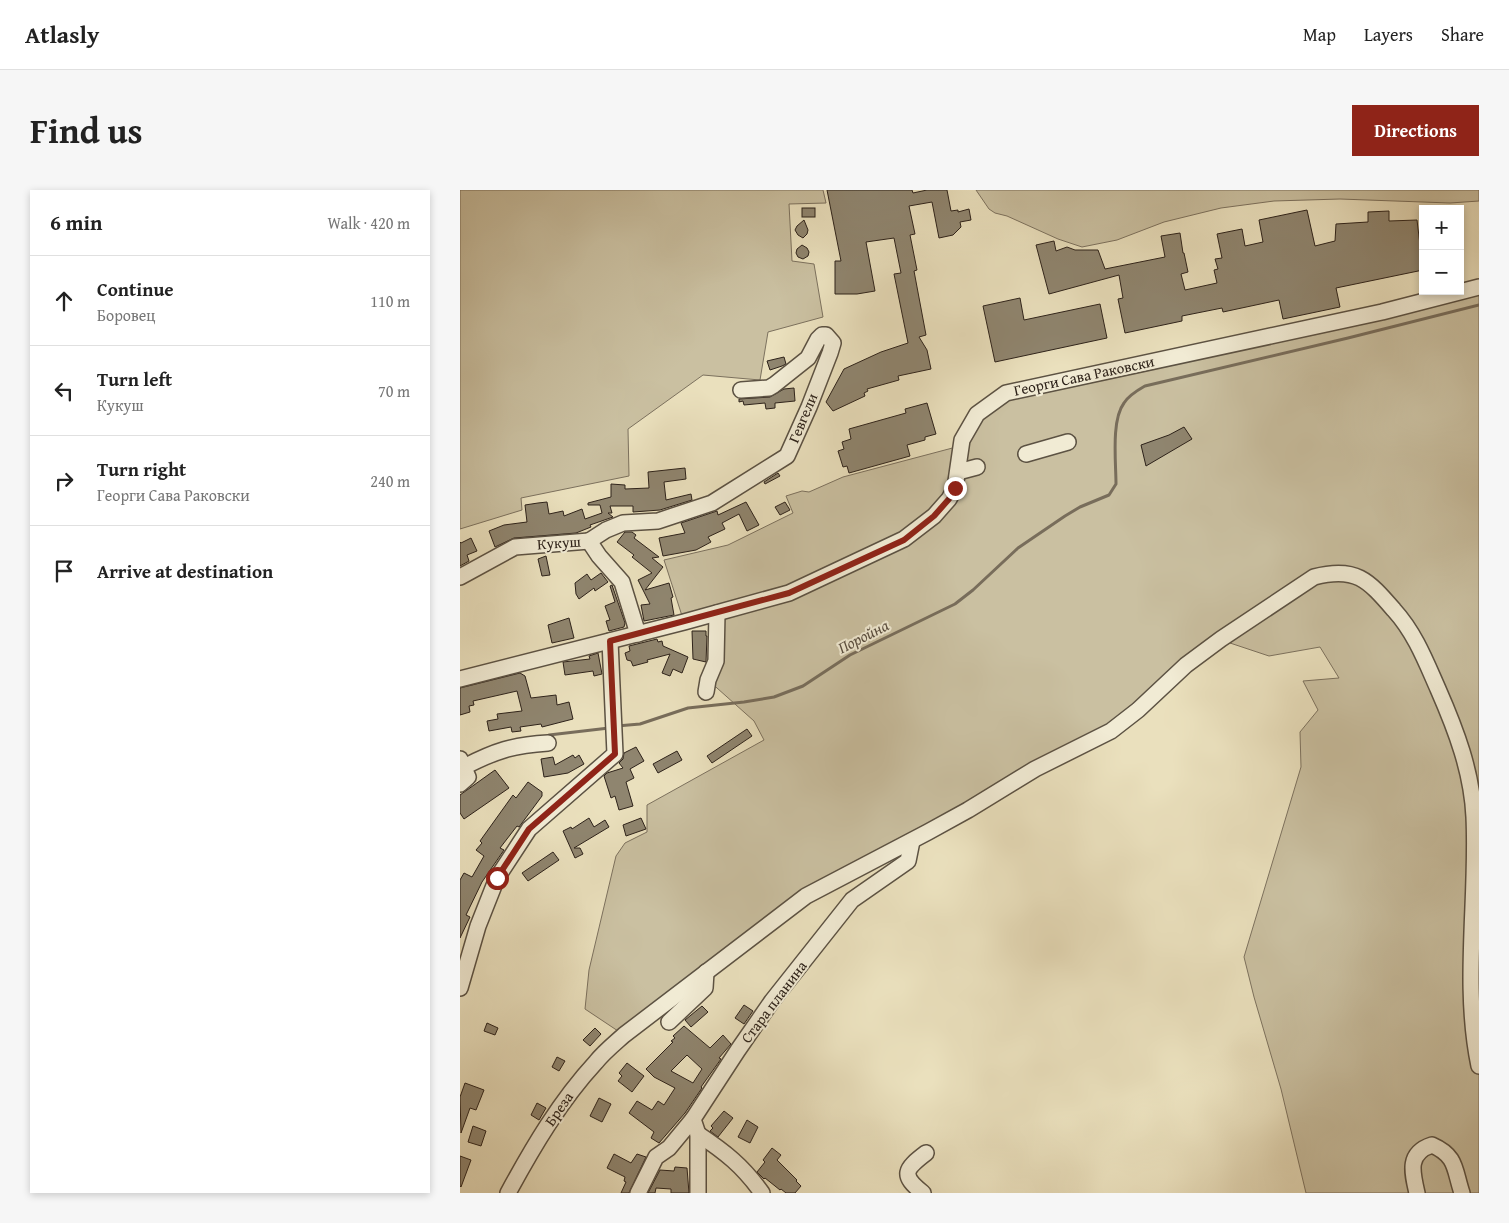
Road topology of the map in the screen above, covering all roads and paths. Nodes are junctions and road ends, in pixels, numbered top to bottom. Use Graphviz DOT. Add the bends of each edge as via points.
graph roads {
  1 [pos="1479,287"];
  2 [pos="741,390"];
  3 [pos="1068,442"];
  4 [pos="1026,454"];
  5 [pos="977,468"];
  6 [pos="958,472"];
  7 [pos="590,541"];
  8 [pos="460,577"];
  9 [pos="717,613"];
  10 [pos="638,634"];
  11 [pos="610,641"];
  12 [pos="460,679"];
  13 [pos="706,692"];
  14 [pos="548,743"];
  15 [pos="462,772"];
  16 [pos="912,841"];
  17 [pos="706,972"];
  18 [pos="460,988"];
  19 [pos="669,1022"];
  20 [pos="1479,1066"];
  21 [pos="693,1119"];
  22 [pos="698,1134"];
  23 [pos="926,1153"];
  24 [pos="508,1193"];
  25 [pos="638,1193"];
  26 [pos="698,1193"];
  27 [pos="762,1193"];
  28 [pos="923,1193"];
  29 [pos="1417,1193"];
  30 [pos="1462,1193"];
  1 -- 6 [label="street, Георги Сава Раковски" via="1382,312 1006,393 977,414 960,446"];
  2 -- 7 [label="street, Гевгели" via="774,385 808,358 822,335 833,343 787,456 712,503 658,521 623,524"];
  3 -- 4 [label="street"];
  5 -- 6 [label="street"];
  6 -- 9 [label="street, Георги Сава Раковски" via="949,499 904,540 789,593"];
  7 -- 8 [label="street, Кукуш" via="516,546"];
  7 -- 10 [label="street, Кукуш" via="622,582"];
  9 -- 10 [label="street, Георги Сава Раковски"];
  9 -- 13 [label="street" via="716,661"];
  10 -- 11 [label="street, Георги Сава Раковски"];
  11 -- 12 [label="street, Георги Сава Раковски"];
  11 -- 18 [label="street" via="615,754 529,829 513,853 497,878 484,910"];
  14 -- 15 [label="street" via="522,744 491,753"];
  16 -- 17 [label="street, Бреза" via="806,896"];
  16 -- 20 [label="street, Бреза" via="1035,769 1111,731 1186,665 1314,577 1348,573 1365,580 1378,592 1401,618 1416,642 1452,721 1467,765 1474,815 1472,1001"];
  16 -- 21 [label="street, Стара планина" via="908,861 852,900 772,1001"];
  17 -- 19 [label="street" via="705,988"];
  17 -- 24 [label="street, Бреза" via="624,1035 596,1061 564,1099"];
  21 -- 22 [label="street"];
  21 -- 25 [label="street" via="669,1148 656,1157"];
  22 -- 26 [label="street"];
  22 -- 27 [label="street" via="724,1151 748,1173"];
  23 -- 28 [label="street" via="910,1167 908,1173 911,1184"];
  29 -- 30 [label="street" via="1412,1173 1416,1155 1432,1144 1450,1156"];
}
